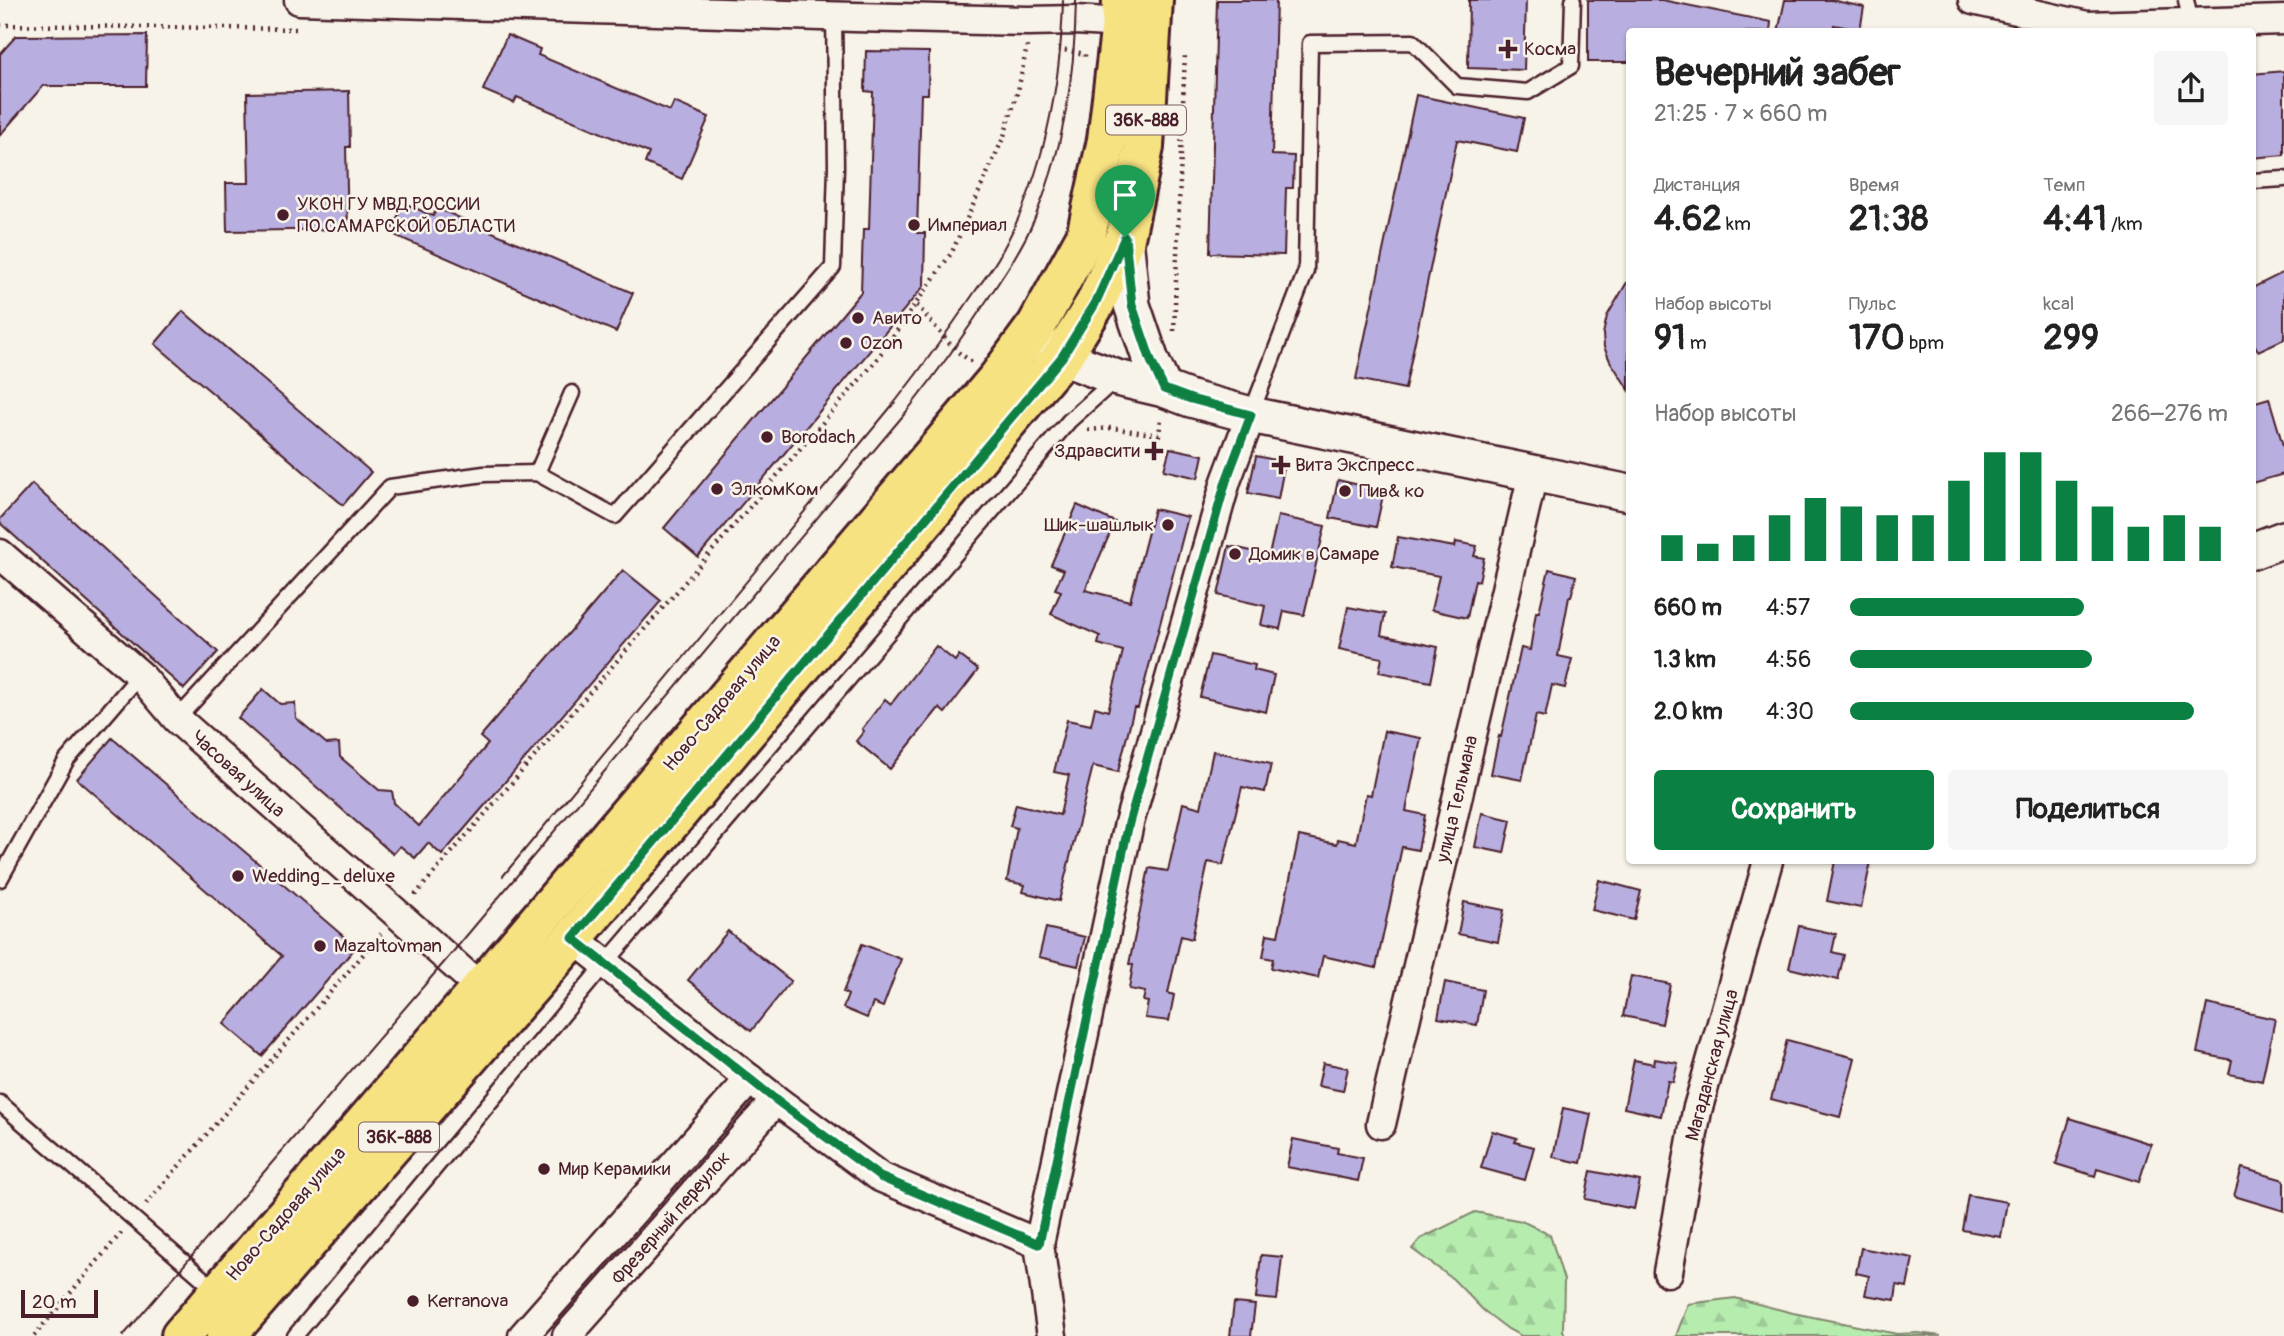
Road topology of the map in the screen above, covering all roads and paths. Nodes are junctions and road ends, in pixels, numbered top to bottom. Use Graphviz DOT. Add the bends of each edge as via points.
graph roads {
  1 [pos="299,0"];
  2 [pos="1153,0"];
  3 [pos="1573,0"];
  4 [pos="1973,0"];
  5 [pos="576,4"];
  6 [pos="849,11"];
  7 [pos="1121,12"];
  8 [pos="2189,12"];
  9 [pos="2284,20"];
  10 [pos="0,24"];
  11 [pos="2081,28"];
  12 [pos="2091,28"];
  13 [pos="306,29"];
  14 [pos="1028,34"];
  15 [pos="1013,47"];
  16 [pos="1038,48"];
  17 [pos="1049,49"];
  18 [pos="1085,64"];
  19 [pos="2284,179"];
  20 [pos="2256,181"];
  21 [pos="1125,237"];
  22 [pos="1028,338"];
  23 [pos="980,352"];
  24 [pos="1062,357"];
  25 [pos="971,361"];
  26 [pos="1117,378"];
  27 [pos="1164,389"];
  28 [pos="572,393"];
  29 [pos="1251,415"];
  30 [pos="537,474"];
  31 [pos="1533,474"];
  32 [pos="1626,492"];
  33 [pos="2284,539"];
  34 [pos="2256,550"];
  35 [pos="0,554"];
  36 [pos="140,675"];
  37 [pos="177,719"];
  38 [pos="1767,864"];
  39 [pos="0,879"];
  40 [pos="397,916"];
  41 [pos="573,938"];
  42 [pos="605,964"];
  43 [pos="481,988"];
  44 [pos="750,1079"];
  45 [pos="776,1100"];
  46 [pos="0,1103"];
  47 [pos="1381,1124"];
  48 [pos="133,1219"];
  49 [pos="1039,1244"];
  50 [pos="1668,1272"];
  51 [pos="219,1292"];
  52 [pos="34,1336"];
  53 [pos="181,1336"];
  54 [pos="226,1336"];
  55 [pos="295,1336"];
  56 [pos="523,1336"];
  57 [pos="567,1336"];
  58 [pos="1052,1336"];
  1 -- 5 [label="street"];
  2 -- 21 [label="main road, Ново-Садовая улица / 36К-888" via="1144,147"];
  3 -- 29 [label="lane" via="1571,65 1528,92 1457,86 1413,42 1310,43 1306,271"];
  4 -- 11 [label="street"];
  5 -- 6 [label="street"];
  6 -- 14 [label="street"];
  6 -- 30 [label="lane" via="833,267 615,516"];
  7 -- 14 [label="street"];
  7 -- 22 [label="main road, Ново-Садовая улица" via="1107,140 1086,236"];
  8 -- 9 [label="street"];
  8 -- 12 [label="street"];
  10 -- 13 [label="path"];
  14 -- 15 [label="path"];
  14 -- 16 [label="path"];
  14 -- 40 [label="path" via="1004,136 952,252 917,305 875,362"];
  17 -- 18 [label="path" via="1085,54"];
  19 -- 20 [label="lane"];
  21 -- 24 [label="main road, Ново-Садовая улица / 36К-888" via="1095,304"];
  21 -- 27 [label="street" via="1132,305"];
  22 -- 24 [label="street"];
  22 -- 43 [label="main road, Ново-Садовая улица"];
  23 -- 25 [label="path"];
  24 -- 26 [label="street"];
  24 -- 41 [label="main road, Ново-Садовая улица / 36К-888"];
  26 -- 27 [label="street"];
  26 -- 42 [label="lane" via="1069,421"];
  27 -- 29 [label="street"];
  28 -- 30 [label="lane"];
  29 -- 31 [label="street"];
  29 -- 49 [label="street" via="1226,481 1129,823"];
  30 -- 37 [label="lane" via="484,474 390,487"];
  31 -- 32 [label="street"];
  31 -- 47 [label="street, улица Тельмана"];
  33 -- 34 [label="street"];
  35 -- 36 [label="street, Часовая улица"];
  36 -- 37 [label="street, Часовая улица"];
  36 -- 39 [label="lane" via="66,761"];
  37 -- 40 [label="street, Часовая улица"];
  38 -- 50 [label="street, Магаданская улица" via="1697,1111"];
  40 -- 43 [label="street, Часовая улица"];
  40 -- 48 [label="path"];
  41 -- 42 [label="street"];
  41 -- 54 [label="main road, Ново-Садовая улица / 36К-888"];
  42 -- 44 [label="street"];
  42 -- 55 [label="lane"];
  43 -- 51 [label="main road, Ново-Садовая улица"];
  44 -- 45 [label="street"];
  44 -- 56 [label="street"];
  45 -- 49 [label="street" via="880,1177"];
  45 -- 57 [label="street, Фрезерный переулок"];
  46 -- 48 [label="lane"];
  48 -- 51 [label="lane"];
  48 -- 52 [label="path"];
  49 -- 58 [label="street"];
  51 -- 53 [label="main road, Ново-Садовая улица"];
}
